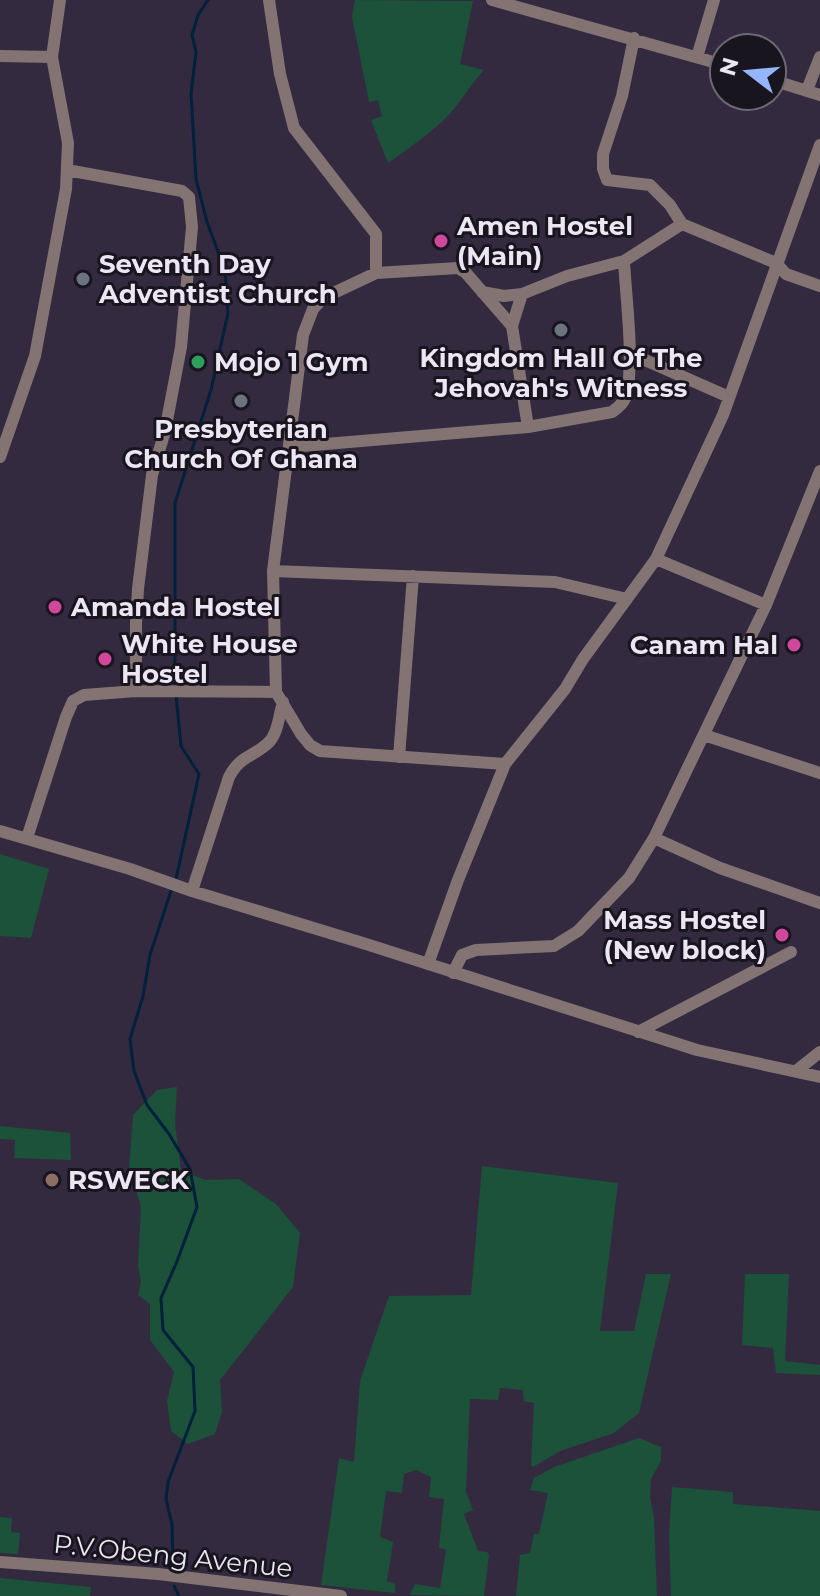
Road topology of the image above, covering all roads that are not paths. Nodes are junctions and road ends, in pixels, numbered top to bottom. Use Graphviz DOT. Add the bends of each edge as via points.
graph roads {
  1 [pos="60,0"];
  2 [pos="269,0"];
  3 [pos="492,0"];
  4 [pos="714,0"];
  5 [pos="634,38"];
  6 [pos="0,56"];
  7 [pos="52,57"];
  8 [pos="697,57"];
  9 [pos="820,57"];
  10 [pos="708,60"];
  11 [pos="788,85"];
  12 [pos="807,90"];
  13 [pos="820,95"];
  14 [pos="820,145"];
  15 [pos="67,170"];
  16 [pos="816,173"];
  17 [pos="682,224"];
  18 [pos="624,261"];
  19 [pos="776,263"];
  20 [pos="376,273"];
  21 [pos="820,286"];
  22 [pos="480,291"];
  23 [pos="522,294"];
  24 [pos="512,326"];
  25 [pos="629,353"];
  26 [pos="729,397"];
  27 [pos="528,427"];
  28 [pos="290,447"];
  29 [pos="0,457"];
  30 [pos="820,471"];
  31 [pos="807,507"];
  32 [pos="820,512"];
  33 [pos="656,559"];
  34 [pos="273,571"];
  35 [pos="413,576"];
  36 [pos="627,599"];
  37 [pos="766,605"];
  38 [pos="136,691"];
  39 [pos="279,697"];
  40 [pos="704,735"];
  41 [pos="399,757"];
  42 [pos="505,764"];
  43 [pos="820,773"];
  44 [pos="0,831"];
  45 [pos="27,838"];
  46 [pos="654,838"];
  47 [pos="192,891"];
  48 [pos="820,903"];
  49 [pos="791,952"];
  50 [pos="428,964"];
  51 [pos="453,973"];
  52 [pos="638,1032"];
  53 [pos="820,1052"];
  54 [pos="796,1071"];
  55 [pos="820,1077"];
  56 [pos="0,1562"];
  57 [pos="341,1596"];
  1 -- 7 [label="street"];
  2 -- 20 [label="street" via="294,128 376,234"];
  3 -- 5 [label="street"];
  4 -- 8 [label="street"];
  5 -- 8 [label="street"];
  5 -- 17 [label="street" via="603,169 607,180 650,185"];
  6 -- 7 [label="street"];
  7 -- 15 [label="street" via="65,120"];
  8 -- 10 [label="street"];
  9 -- 12 [label="street"];
  11 -- 12 [label="street"];
  12 -- 13 [label="street"];
  14 -- 16 [label="street"];
  15 -- 29 [label="street" via="35,356"];
  15 -- 38 [label="street" via="182,191 190,203 181,347 152,475 138,589"];
  16 -- 19 [label="street"];
  17 -- 18 [label="street"];
  17 -- 19 [label="street"];
  18 -- 23 [label="street"];
  18 -- 25 [label="street"];
  19 -- 21 [label="street" via="786,274"];
  19 -- 26 [label="street"];
  20 -- 22 [label="street" via="458,268"];
  20 -- 28 [label="street" via="323,298 313,309 303,335"];
  22 -- 23 [label="street"];
  22 -- 24 [label="street"];
  23 -- 24 [label="street"];
  24 -- 27 [label="street"];
  25 -- 26 [label="street"];
  25 -- 27 [label="street" via="627,394 612,412"];
  26 -- 33 [label="street"];
  27 -- 28 [label="street"];
  28 -- 34 [label="street"];
  30 -- 31 [label="street"];
  31 -- 32 [label="street"];
  31 -- 37 [label="street"];
  33 -- 36 [label="street"];
  33 -- 37 [label="street"];
  34 -- 35 [label="street"];
  34 -- 39 [label="street"];
  35 -- 36 [label="street" via="555,582"];
  35 -- 41 [label="street"];
  36 -- 42 [label="street"];
  37 -- 40 [label="street"];
  38 -- 39 [label="street"];
  38 -- 45 [label="street" via="84,695 73,701"];
  39 -- 41 [label="street" via="310,745 320,751"];
  39 -- 47 [label="street" via="268,744 237,762 229,777"];
  40 -- 43 [label="street"];
  40 -- 46 [label="street"];
  41 -- 42 [label="street"];
  42 -- 50 [label="street"];
  44 -- 45 [label="street"];
  45 -- 47 [label="street"];
  46 -- 48 [label="street" via="732,873"];
  46 -- 51 [label="street" via="629,878 578,931 554,946 476,950 462,955"];
  47 -- 50 [label="street"];
  49 -- 52 [label="street"];
  50 -- 51 [label="street"];
  51 -- 52 [label="street"];
  52 -- 54 [label="street"];
  53 -- 54 [label="street"];
  54 -- 55 [label="street"];
  56 -- 57 [label="street, P.V.Obeng Avenue"];
}
